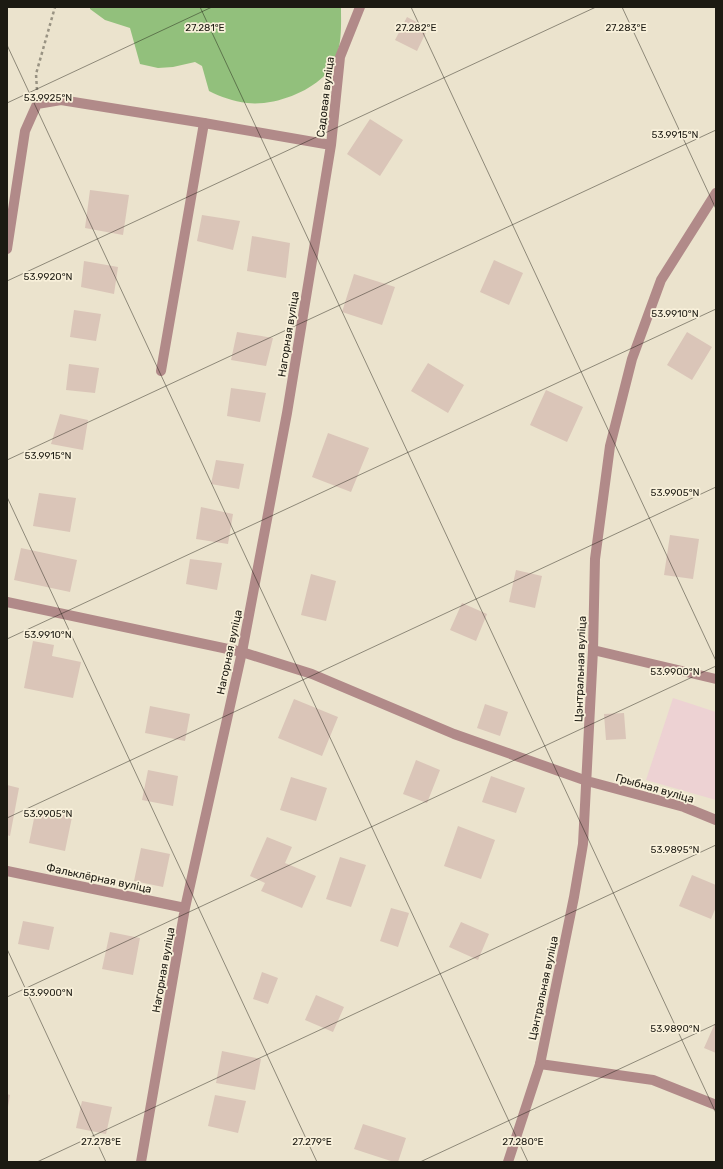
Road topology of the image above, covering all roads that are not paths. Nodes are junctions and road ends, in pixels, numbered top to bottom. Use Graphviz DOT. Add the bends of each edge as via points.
graph roads {
  1 [pos="360,7"];
  2 [pos="204,123"];
  3 [pos="331,146"];
  4 [pos="716,193"];
  5 [pos="7,249"];
  6 [pos="161,371"];
  7 [pos="7,602"];
  8 [pos="593,650"];
  9 [pos="242,652"];
  10 [pos="716,679"];
  11 [pos="587,781"];
  12 [pos="716,820"];
  13 [pos="7,871"];
  14 [pos="185,908"];
  15 [pos="540,1064"];
  16 [pos="716,1104"];
  17 [pos="141,1162"];
  18 [pos="508,1162"];
  1 -- 3 [label="street, Садовая вуліца" via="340,57"];
  2 -- 3 [label="street"];
  2 -- 5 [label="street" via="61,100 37,104 25,131"];
  2 -- 6 [label="street"];
  3 -- 9 [label="street, Нагорная вуліца" via="288,413"];
  4 -- 8 [label="street, Цэнтральная вуліца" via="661,280 632,359 610,446 595,559"];
  7 -- 9 [label="street, Грыбная вуліца"];
  8 -- 10 [label="street"];
  8 -- 11 [label="street, Цэнтральная вуліца"];
  9 -- 11 [label="street, Грыбная вуліца" via="312,674 454,734"];
  9 -- 14 [label="street, Нагорная вуліца"];
  11 -- 12 [label="street, Грыбная вуліца" via="684,807"];
  11 -- 15 [label="street, Цэнтральная вуліца" via="583,844"];
  13 -- 14 [label="street, Фальклёрная вуліца"];
  14 -- 17 [label="street, Нагорная вуліца"];
  15 -- 16 [label="street" via="653,1080"];
  15 -- 18 [label="street, Цэнтральная вуліца"];
}
